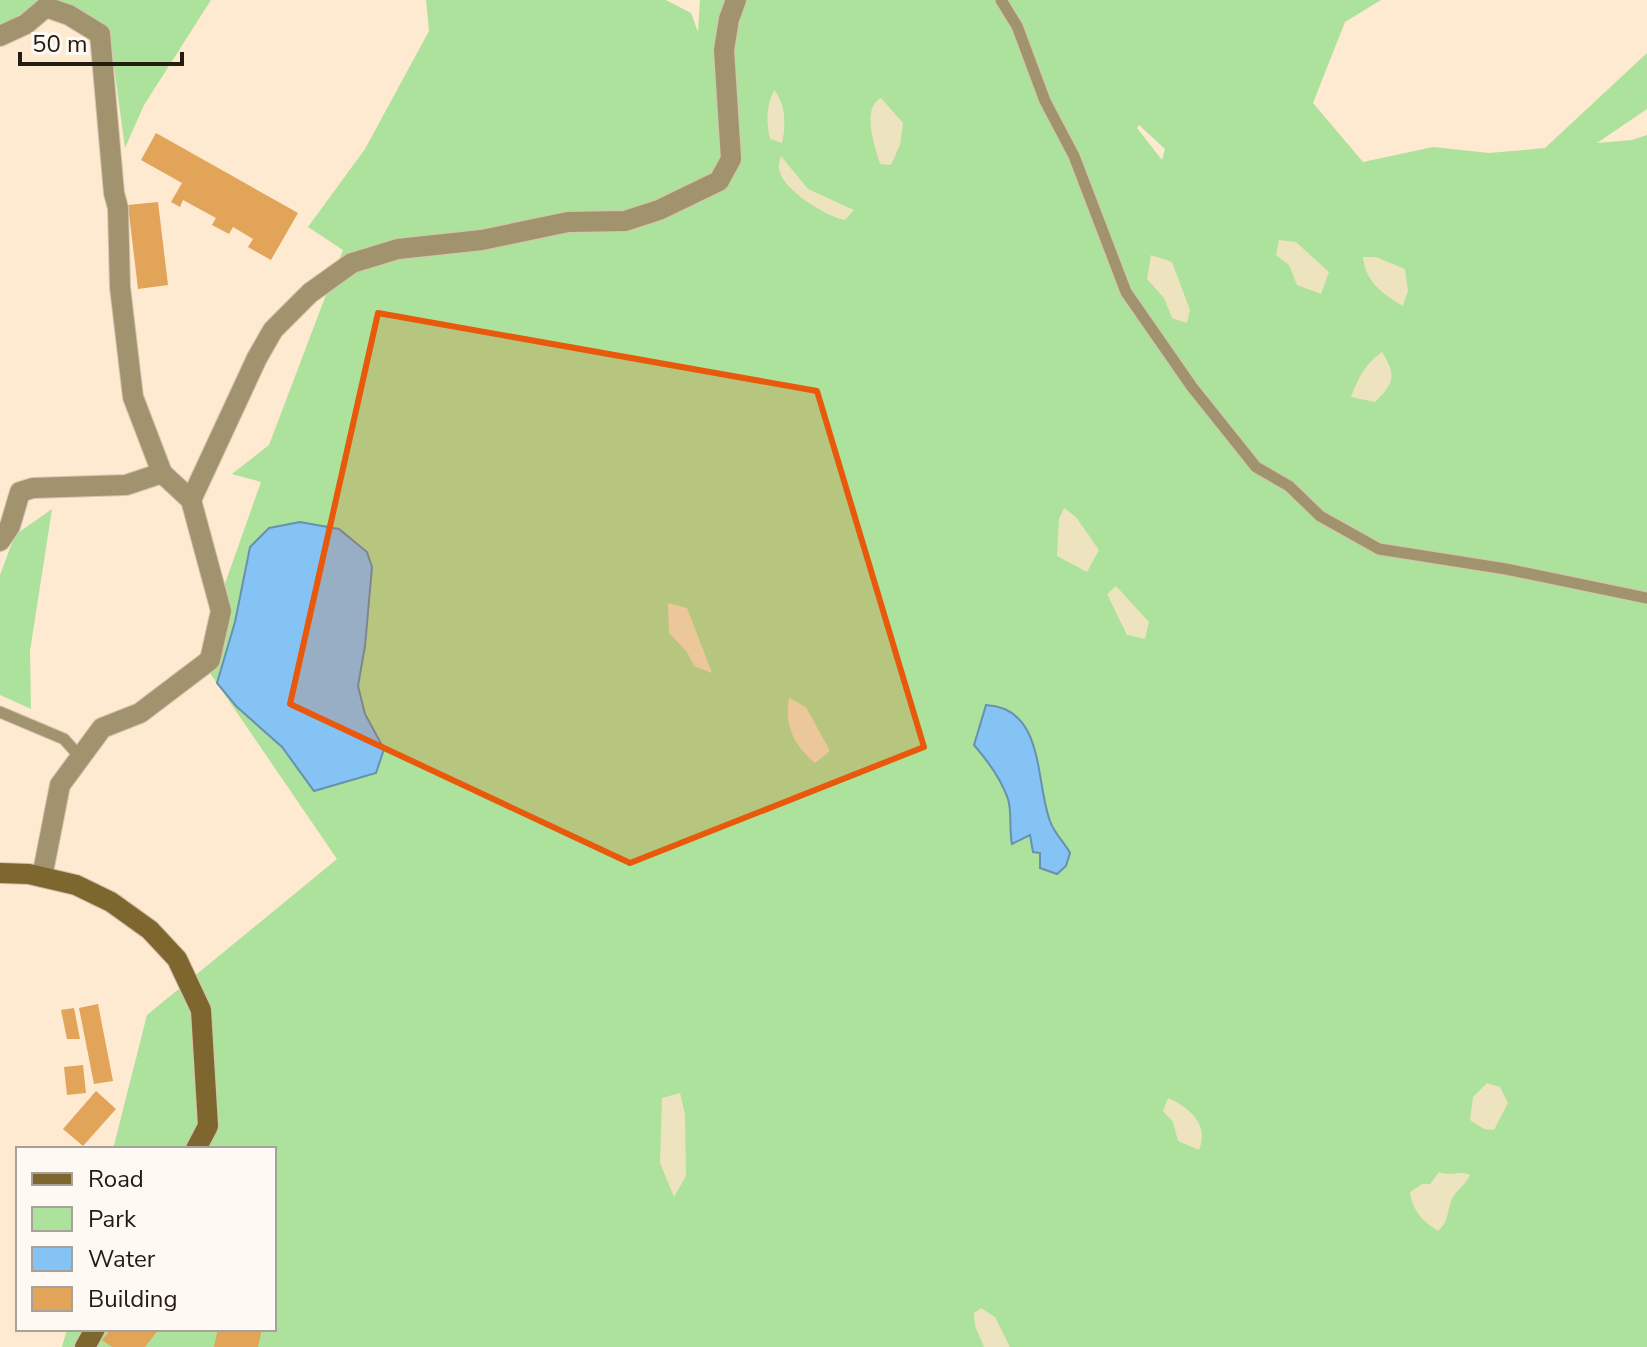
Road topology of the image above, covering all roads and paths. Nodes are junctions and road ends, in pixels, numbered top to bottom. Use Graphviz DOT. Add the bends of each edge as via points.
graph roads {
  1 [pos="736,0"];
  2 [pos="1001,0"];
  3 [pos="0,36"];
  4 [pos="162,473"];
  5 [pos="191,500"];
  6 [pos="0,541"];
  7 [pos="1647,598"];
  8 [pos="0,712"];
  9 [pos="80,757"];
  10 [pos="0,873"];
  11 [pos="42,877"];
  12 [pos="197,1147"];
  1 -- 5 [label="street" via="724,50 731,159 719,181 625,221 568,222 482,240 398,249 352,263 310,293 273,330"];
  2 -- 7 [label="lane" via="1074,156 1126,292 1256,467 1289,486 1320,516 1379,549"];
  3 -- 4 [label="street" via="46,7 100,34 133,397"];
  4 -- 5 [label="street"];
  4 -- 6 [label="street" via="126,485 20,492"];
  5 -- 9 [label="street" via="221,611 210,660 140,713 102,728"];
  8 -- 9 [label="lane" via="64,739"];
  9 -- 11 [label="street" via="60,785"];
  10 -- 11 [label="street"];
  11 -- 12 [label="street" via="76,885 111,902 150,930 177,959 201,1010 208,1126"];
}
